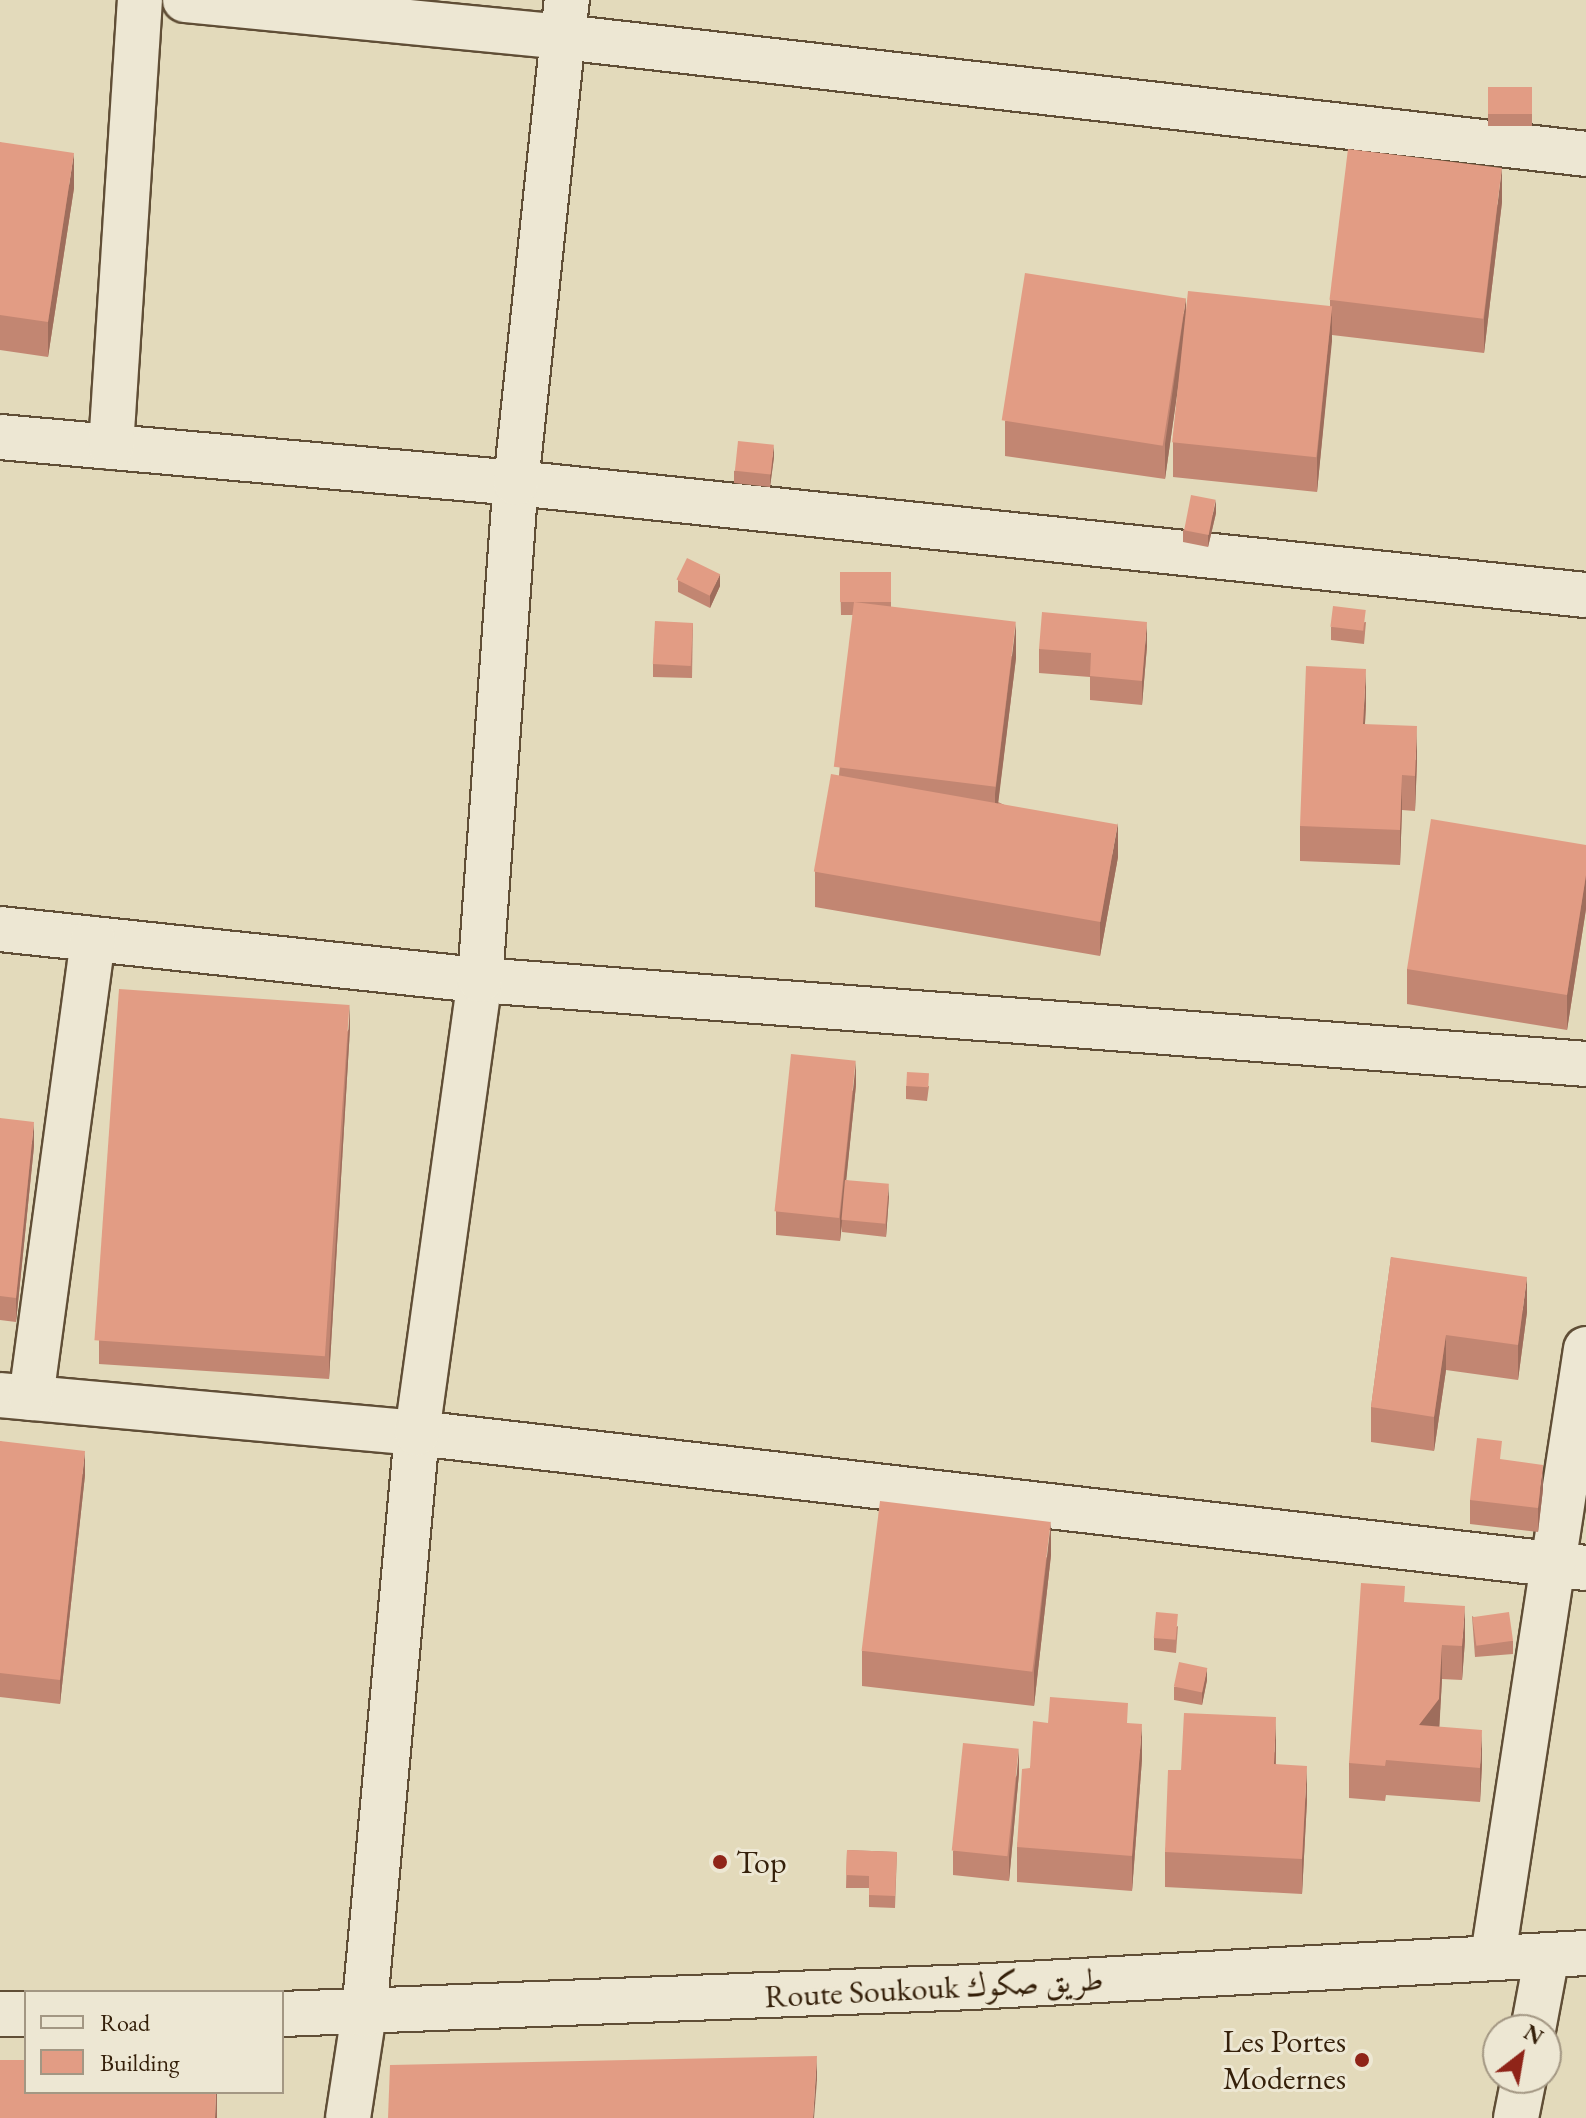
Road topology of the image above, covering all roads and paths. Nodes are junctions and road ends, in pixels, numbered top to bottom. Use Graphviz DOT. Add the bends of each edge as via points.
graph roads {
  1 [pos="140,0"];
  2 [pos="185,0"];
  3 [pos="565,19"];
  4 [pos="1586,154"];
  5 [pos="0,437"];
  6 [pos="111,447"];
  7 [pos="516,483"];
  8 [pos="1586,595"];
  9 [pos="0,929"];
  10 [pos="93,939"];
  11 [pos="480,980"];
  12 [pos="1586,1064"];
  13 [pos="1586,1349"];
  14 [pos="16,1396"];
  15 [pos="417,1433"];
  16 [pos="1571,1567"];
  17 [pos="1566,1954"];
  18 [pos="1493,1956"];
  19 [pos="0,2014"];
  20 [pos="24,2014"];
  21 [pos="284,2014"];
  22 [pos="364,2014"];
  23 [pos="1540,2014"];
  24 [pos="1521,2094"];
  25 [pos="348,2118"];
  26 [pos="1516,2118"];
  1 -- 6 [label="street"];
  2 -- 3 [label="street"];
  3 -- 4 [label="street"];
  3 -- 7 [label="street"];
  5 -- 6 [label="street"];
  6 -- 7 [label="street"];
  7 -- 8 [label="street"];
  7 -- 11 [label="street"];
  9 -- 10 [label="street"];
  10 -- 11 [label="street"];
  10 -- 14 [label="street"];
  11 -- 12 [label="street"];
  11 -- 15 [label="street"];
  13 -- 16 [label="street"];
  14 -- 15 [label="street"];
  15 -- 16 [label="street"];
  15 -- 22 [label="street"];
  16 -- 18 [label="street"];
  17 -- 18 [label="street, Route Soukouk طريق صكوك"];
  17 -- 23 [label="street"];
  18 -- 22 [label="street, Route Soukouk طريق صكوك" via="972,1987"];
  19 -- 20 [label="street"];
  21 -- 22 [label="street, Route Soukouk طريق صكوك"];
  22 -- 25 [label="street"];
  24 -- 26 [label="street"];
}
